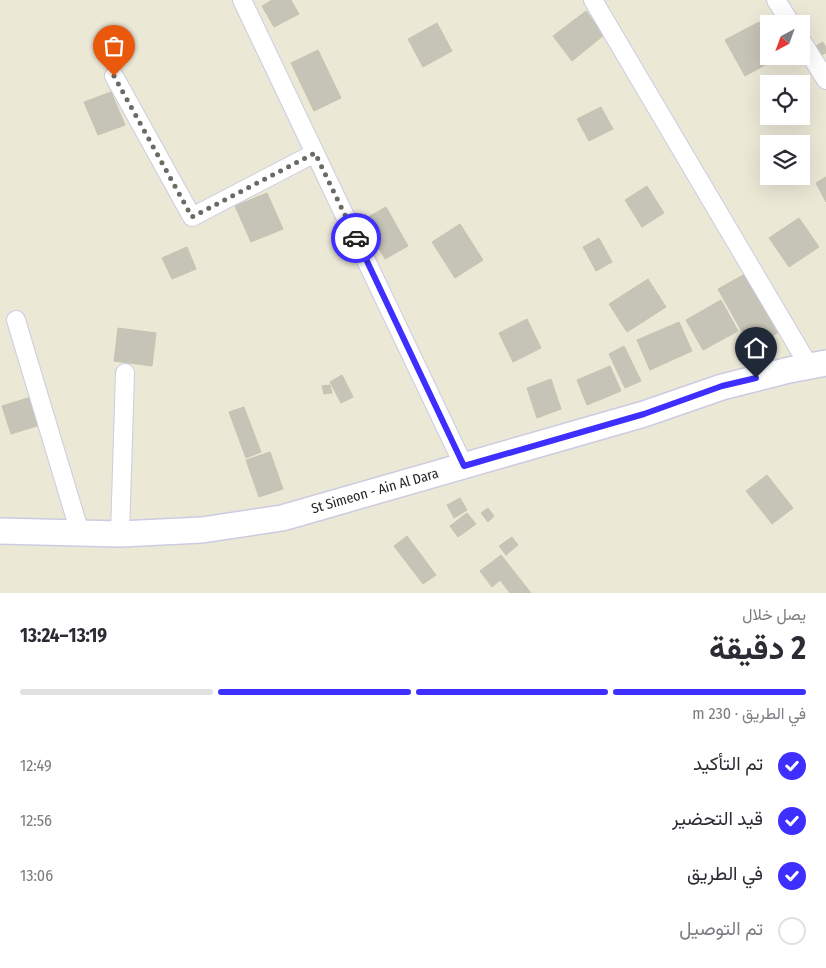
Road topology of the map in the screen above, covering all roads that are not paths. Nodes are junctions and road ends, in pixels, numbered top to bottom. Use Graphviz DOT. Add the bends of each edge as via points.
graph roads {
  1 [pos="242,0"];
  2 [pos="593,0"];
  3 [pos="776,0"];
  4 [pos="785,15"];
  5 [pos="810,54"];
  6 [pos="114,76"];
  7 [pos="826,80"];
  8 [pos="315,153"];
  9 [pos="16,320"];
  10 [pos="817,365"];
  11 [pos="125,373"];
  12 [pos="464,466"];
  13 [pos="0,530"];
  14 [pos="80,533"];
  15 [pos="120,534"];
  1 -- 8 [label="street"];
  2 -- 10 [label="street"];
  3 -- 4 [label="street"];
  5 -- 7 [label="street"];
  6 -- 8 [label="street" via="192,217"];
  8 -- 12 [label="street"];
  9 -- 14 [label="street"];
  10 -- 12 [label="main road, St Simeon - Ain Al Dara" via="722,386 644,414"];
  11 -- 15 [label="street"];
  12 -- 15 [label="main road, St Simeon - Ain Al Dara" via="282,518 202,530"];
  13 -- 14 [label="main road, St Simeon - Ain Al Dara"];
  14 -- 15 [label="main road, St Simeon - Ain Al Dara"];
}
